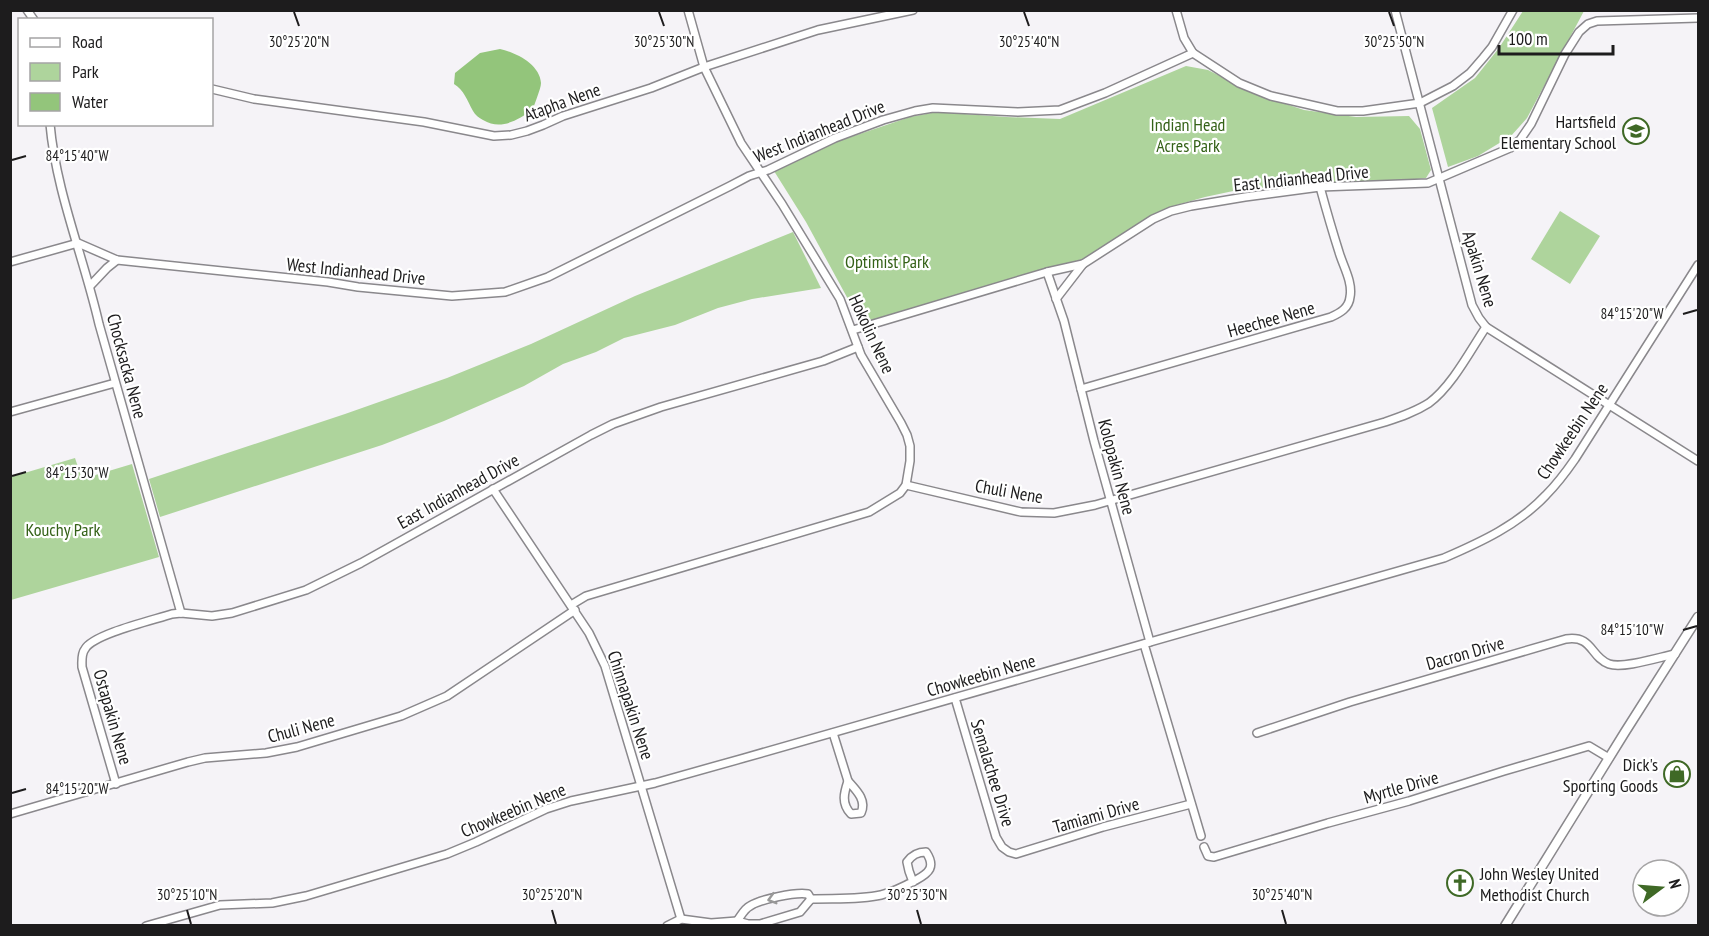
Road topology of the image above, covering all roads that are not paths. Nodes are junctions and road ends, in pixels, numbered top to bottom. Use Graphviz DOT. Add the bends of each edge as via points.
graph roads {
  1 [pos="688,10"];
  2 [pos="913,10"];
  3 [pos="1176,10"];
  4 [pos="1395,10"];
  5 [pos="1513,10"];
  6 [pos="1698,18"];
  7 [pos="1193,53"];
  8 [pos="704,67"];
  9 [pos="213,89"];
  10 [pos="1420,104"];
  11 [pos="50,126"];
  12 [pos="760,172"];
  13 [pos="1439,178"];
  14 [pos="1320,187"];
  15 [pos="78,243"];
  16 [pos="117,261"];
  17 [pos="10,262"];
  18 [pos="1083,264"];
  19 [pos="1698,265"];
  20 [pos="1047,272"];
  21 [pos="90,286"];
  22 [pos="1056,299"];
  23 [pos="1486,327"];
  24 [pos="853,330"];
  25 [pos="858,346"];
  26 [pos="115,383"];
  27 [pos="1081,389"];
  28 [pos="1609,404"];
  29 [pos="10,412"];
  30 [pos="1698,461"];
  31 [pos="906,485"];
  32 [pos="493,489"];
  33 [pos="1111,500"];
  34 [pos="573,608"];
  35 [pos="181,613"];
  36 [pos="1698,617"];
  37 [pos="1147,643"];
  38 [pos="1675,654"];
  39 [pos="82,659"];
  40 [pos="955,698"];
  41 [pos="833,733"];
  42 [pos="1257,733"];
  43 [pos="1609,758"];
  44 [pos="848,781"];
  45 [pos="116,784"];
  46 [pos="641,785"];
  47 [pos="1191,804"];
  48 [pos="10,814"];
  49 [pos="1201,836"];
  50 [pos="1204,847"];
  51 [pos="1009,852"];
  52 [pos="913,882"];
  53 [pos="811,899"];
  54 [pos="681,919"];
  55 [pos="737,921"];
  56 [pos="146,926"];
  57 [pos="667,926"];
  58 [pos="1505,926"];
  1 -- 8 [label="street, Hokolin Nene"];
  2 -- 8 [label="street, Atapha Nene" via="818,30"];
  3 -- 7 [label="street"];
  4 -- 10 [label="street, Apakin Nene"];
  5 -- 10 [label="street" via="1492,47 1470,73"];
  6 -- 13 [label="street, East Indianhead Drive" via="1588,24 1565,54 1520,140"];
  7 -- 10 [label="street" via="1239,83 1271,96 1337,111"];
  7 -- 12 [label="street, West Indianhead Drive" via="1068,108 1047,112 933,108 915,111 835,138"];
  8 -- 9 [label="street, Atapha Nene" via="527,131 494,136"];
  8 -- 12 [label="street, Hokolin Nene" via="741,143"];
  10 -- 13 [label="street, Apakin Nene"];
  11 -- 15 [label="street, Chocksacka Nene" via="54,160"];
  12 -- 16 [label="street, West Indianhead Drive" via="548,277 505,292 452,296"];
  12 -- 24 [label="street, Hokolin Nene" via="840,299"];
  13 -- 14 [label="street, East Indianhead Drive" via="1428,183"];
  13 -- 23 [label="street, Apakin Nene" via="1472,305"];
  14 -- 18 [label="street, East Indianhead Drive" via="1171,211"];
  14 -- 27 [label="street, Heechee Nene" via="1350,289 1351,297 1341,312"];
  15 -- 16 [label="street, West Indianhead Drive"];
  15 -- 17 [label="street"];
  15 -- 21 [label="street, Chocksacka Nene"];
  16 -- 21 [label="street"];
  18 -- 20 [label="street, East Indianhead Drive"];
  18 -- 22 [label="street"];
  19 -- 28 [label="street, Chowkeebin Nene"];
  20 -- 22 [label="street, Kolopakin Nene"];
  20 -- 24 [label="street, East Indianhead Drive"];
  21 -- 26 [label="street, Chocksacka Nene"];
  22 -- 27 [label="street, Kolopakin Nene"];
  23 -- 28 [label="street, Apakin Nene"];
  23 -- 33 [label="street, Chuli Nene" via="1440,392 1412,412"];
  24 -- 25 [label="street, Hokolin Nene"];
  25 -- 31 [label="street, Hokolin Nene" via="907,435 910,461"];
  25 -- 32 [label="street, East Indianhead Drive" via="823,361 613,424"];
  26 -- 29 [label="street"];
  26 -- 35 [label="street, Chocksacka Nene"];
  27 -- 33 [label="street, Kolopakin Nene"];
  28 -- 30 [label="street, Apakin Nene"];
  28 -- 37 [label="street, Chowkeebin Nene" via="1558,482 1532,508 1488,538 1444,558"];
  31 -- 33 [label="street, Chuli Nene" via="1021,512 1054,513"];
  31 -- 34 [label="street, Chuli Nene" via="869,512 586,596"];
  32 -- 34 [label="street, Chinnapakin Nene"];
  32 -- 35 [label="street, East Indianhead Drive" via="306,590 232,613"];
  33 -- 37 [label="street, Kolopakin Nene"];
  34 -- 45 [label="street, Chuli Nene" via="447,696 401,716 297,747 205,758"];
  34 -- 46 [label="street, Chinnapakin Nene" via="605,666"];
  35 -- 39 [label="street, East Indianhead Drive" via="104,635 85,648"];
  36 -- 38 [label="street"];
  37 -- 40 [label="street, Chowkeebin Nene"];
  37 -- 47 [label="street, Kolopakin Nene"];
  38 -- 42 [label="street, Dacron Drive" via="1619,666 1603,661 1584,641 1566,639"];
  38 -- 43 [label="street"];
  39 -- 45 [label="street, Ostapakin Nene"];
  40 -- 41 [label="street, Chowkeebin Nene"];
  40 -- 51 [label="street, Semalachee Drive" via="996,837"];
  41 -- 44 [label="street"];
  41 -- 46 [label="street, Chowkeebin Nene"];
  43 -- 50 [label="street, Myrtle Drive" via="1589,746 1214,857 1208,856"];
  43 -- 58 [label="street"];
  45 -- 48 [label="street, Chuli Nene"];
  46 -- 54 [label="street, Chinnapakin Nene"];
  46 -- 56 [label="street, Chowkeebin Nene" via="546,809 447,854 306,896 272,903 220,905"];
  47 -- 49 [label="street, Kolopakin Nene"];
  47 -- 51 [label="street, Tamiami Drive" via="1016,854"];
  52 -- 53 [label="street" via="876,896"];
  53 -- 55 [label="street" via="800,912 777,920 760,924"];
  53 -- 55 [label="street, one-way" via="800,892 761,902 751,905"];
  54 -- 55 [label="street"];
  54 -- 57 [label="street"];
}
